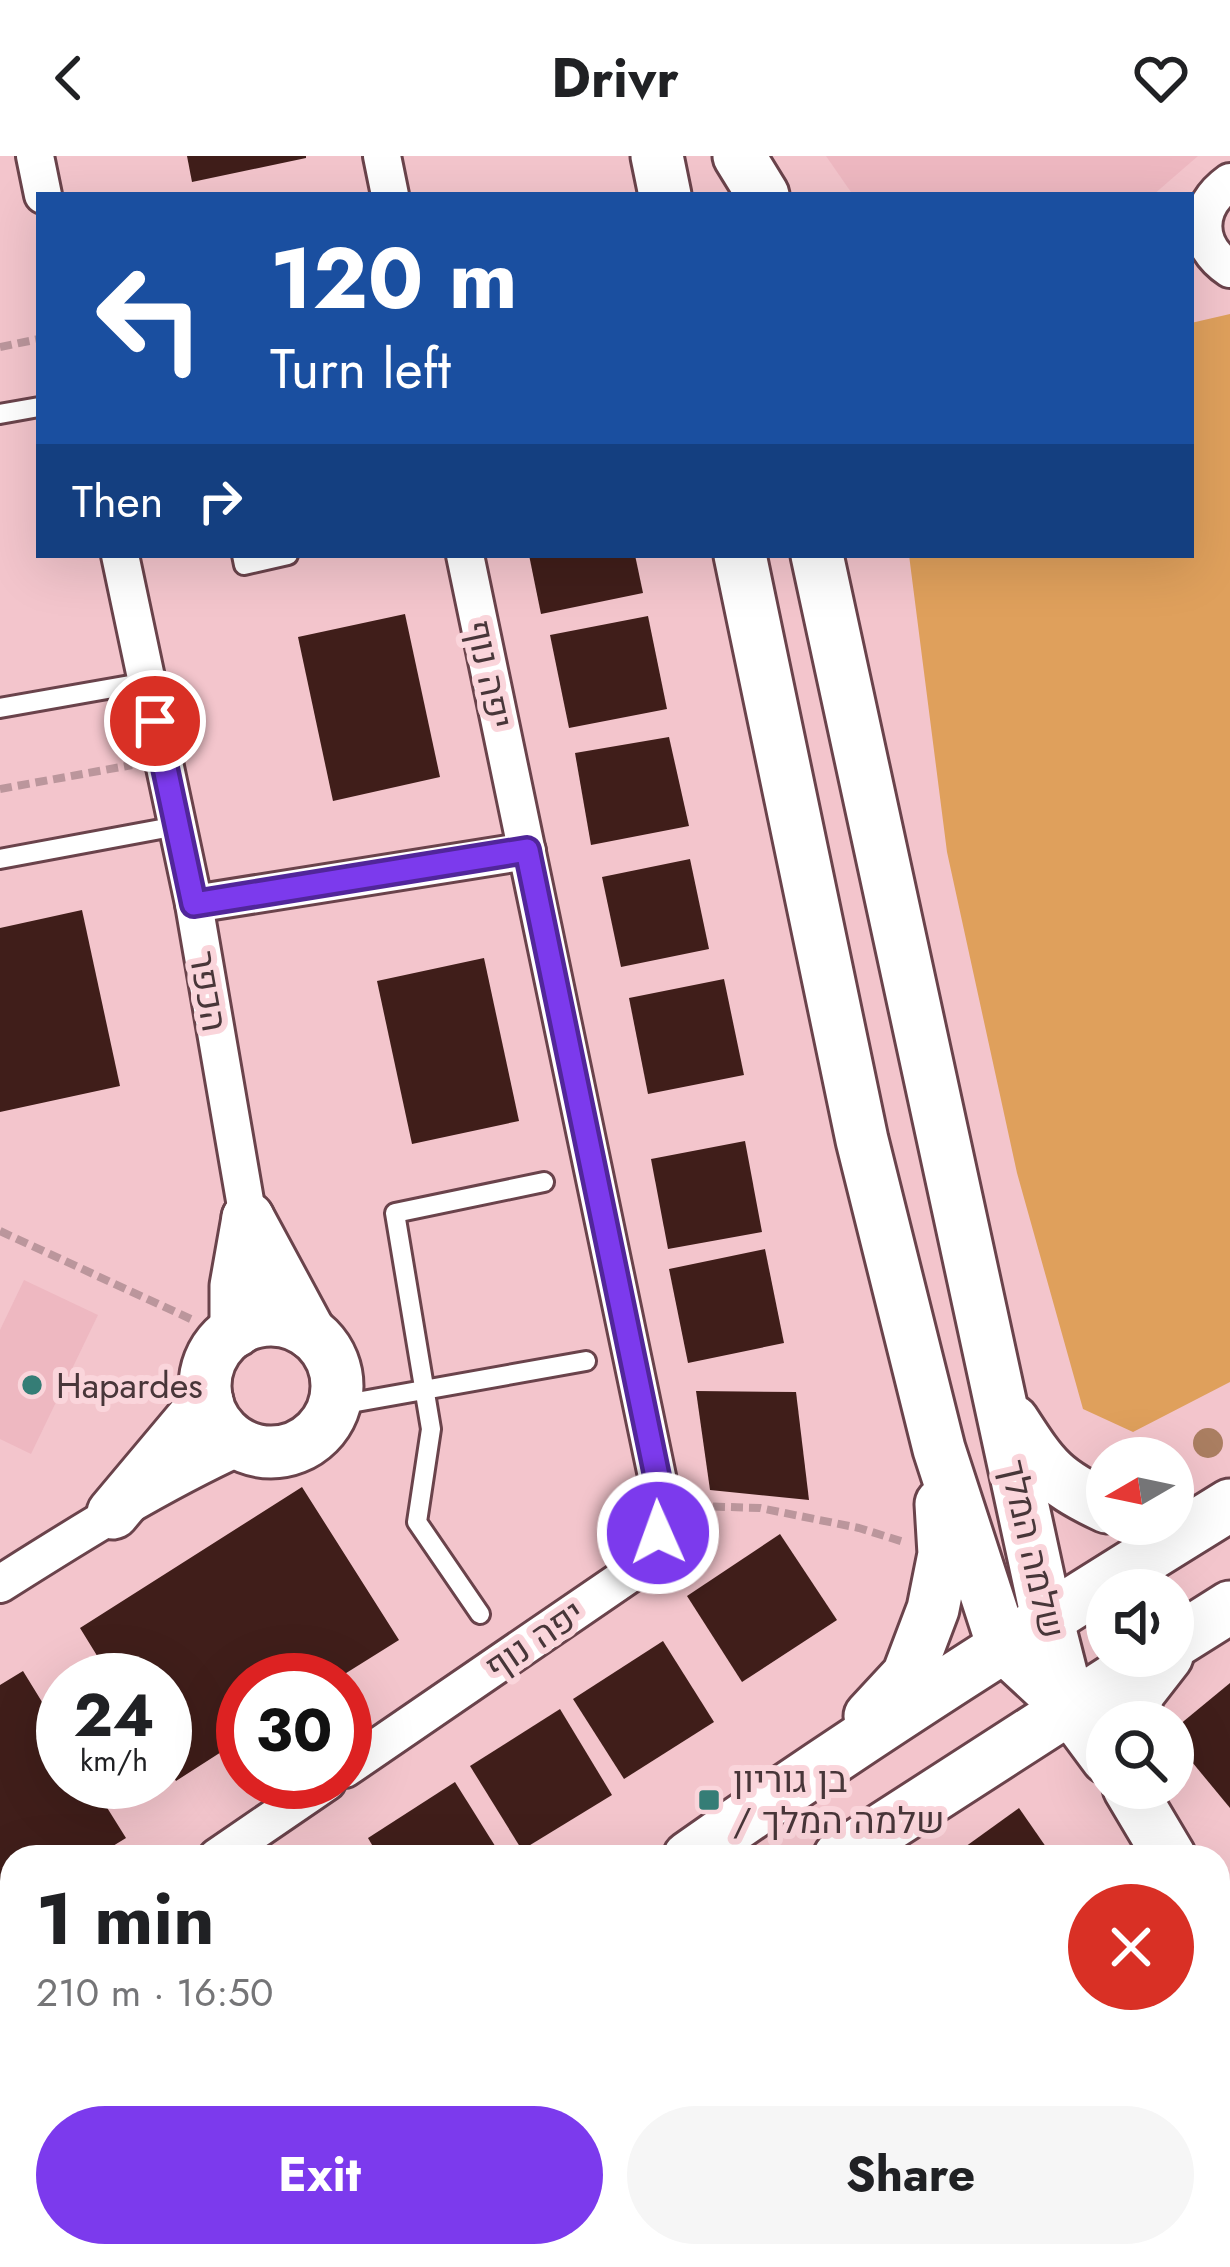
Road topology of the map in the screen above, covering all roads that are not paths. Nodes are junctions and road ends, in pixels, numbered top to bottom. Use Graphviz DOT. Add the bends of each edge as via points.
graph roads {
  1 [pos="35,156"];
  2 [pos="382,156"];
  3 [pos="657,156"];
  4 [pos="735,156"];
  5 [pos="42,192"];
  6 [pos="389,192"];
  7 [pos="664,192"];
  8 [pos="740,192"];
  9 [pos="761,192"];
  10 [pos="1210,200"];
  11 [pos="1215,268"];
  12 [pos="36,408"];
  13 [pos="0,414"];
  14 [pos="121,558"];
  15 [pos="243,558"];
  16 [pos="275,558"];
  17 [pos="466,558"];
  18 [pos="741,558"];
  19 [pos="818,558"];
  20 [pos="147,682"];
  21 [pos="0,708"];
  22 [pos="177,826"];
  23 [pos="527,850"];
  24 [pos="0,859"];
  25 [pos="194,904"];
  26 [pos="544,1182"];
  27 [pos="248,1217"];
  28 [pos="310,1333"];
  29 [pos="232,1334"];
  30 [pos="586,1361"];
  31 [pos="424,1389"];
  32 [pos="1000,1400"];
  33 [pos="207,1401"];
  34 [pos="334,1406"];
  35 [pos="242,1446"];
  36 [pos="939,1449"];
  37 [pos="1086,1497"];
  38 [pos="1229,1505"];
  39 [pos="1194,1507"];
  40 [pos="112,1513"];
  41 [pos="0,1584"];
  42 [pos="1230,1607"];
  43 [pos="480,1613"];
  44 [pos="1048,1618"];
  45 [pos="1194,1631"];
  46 [pos="1003,1646"];
  47 [pos="1121,1677"];
  48 [pos="1070,1708"];
  49 [pos="1086,1730"];
  50 [pos="372,1751"];
  51 [pos="835,1755"];
  52 [pos="288,1809"];
  53 [pos="1144,1809"];
  54 [pos="235,1845"];
  55 [pos="706,1845"];
  56 [pos="857,1845"];
  57 [pos="1163,1845"];
  1 -- 5 [label="street"];
  2 -- 6 [label="street"];
  3 -- 7 [label="street"];
  4 -- 8 [label="street"];
  4 -- 9 [label="street"];
  10 -- 11 [label="street" via="1203,222"];
  12 -- 13 [label="lane"];
  14 -- 20 [label="street, הכפר"];
  15 -- 16 [label="lane" via="244,565"];
  17 -- 23 [label="street, יפה נוף"];
  18 -- 36 [label="street, שלמה המלך" via="862,1140"];
  19 -- 32 [label="street, שלמה המלך"];
  20 -- 21 [label="lane"];
  20 -- 22 [label="street, הכפר"];
  22 -- 24 [label="lane"];
  22 -- 25 [label="street, הכפר"];
  23 -- 25 [label="street"];
  23 -- 50 [label="street, יפה נוף" via="663,1505 643,1565"];
  25 -- 27 [label="street, הכפר"];
  26 -- 31 [label="lane" via="394,1213"];
  27 -- 28 [label="street, הכפר"];
  27 -- 29 [label="street, הכפר"];
  28 -- 29 [label="street" via="262,1321"];
  28 -- 34 [label="street" via="336,1374"];
  29 -- 33 [label="street" via="211,1358"];
  30 -- 31 [label="lane"];
  31 -- 34 [label="lane"];
  31 -- 43 [label="lane" via="431,1429 417,1522"];
  32 -- 37 [label="street" via="1042,1466"];
  32 -- 44 [label="street, שלמה המלך"];
  33 -- 35 [label="street" via="224,1433"];
  33 -- 40 [label="street"];
  34 -- 35 [label="street" via="308,1442 287,1451"];
  35 -- 40 [label="street"];
  36 -- 46 [label="street, שלמה המלך"];
  36 -- 51 [label="street" via="944,1554 933,1609 908,1675"];
  38 -- 39 [label="street"];
  38 -- 44 [label="street"];
  40 -- 41 [label="street"];
  42 -- 45 [label="street"];
  44 -- 46 [label="street"];
  44 -- 48 [label="street, שלמה המלך"];
  46 -- 48 [label="street, שלמה המלך"];
  46 -- 51 [label="street"];
  47 -- 48 [label="street"];
  48 -- 49 [label="street"];
  48 -- 56 [label="street"];
  51 -- 55 [label="street"];
  52 -- 54 [label="street"];
  53 -- 57 [label="street"];
}
